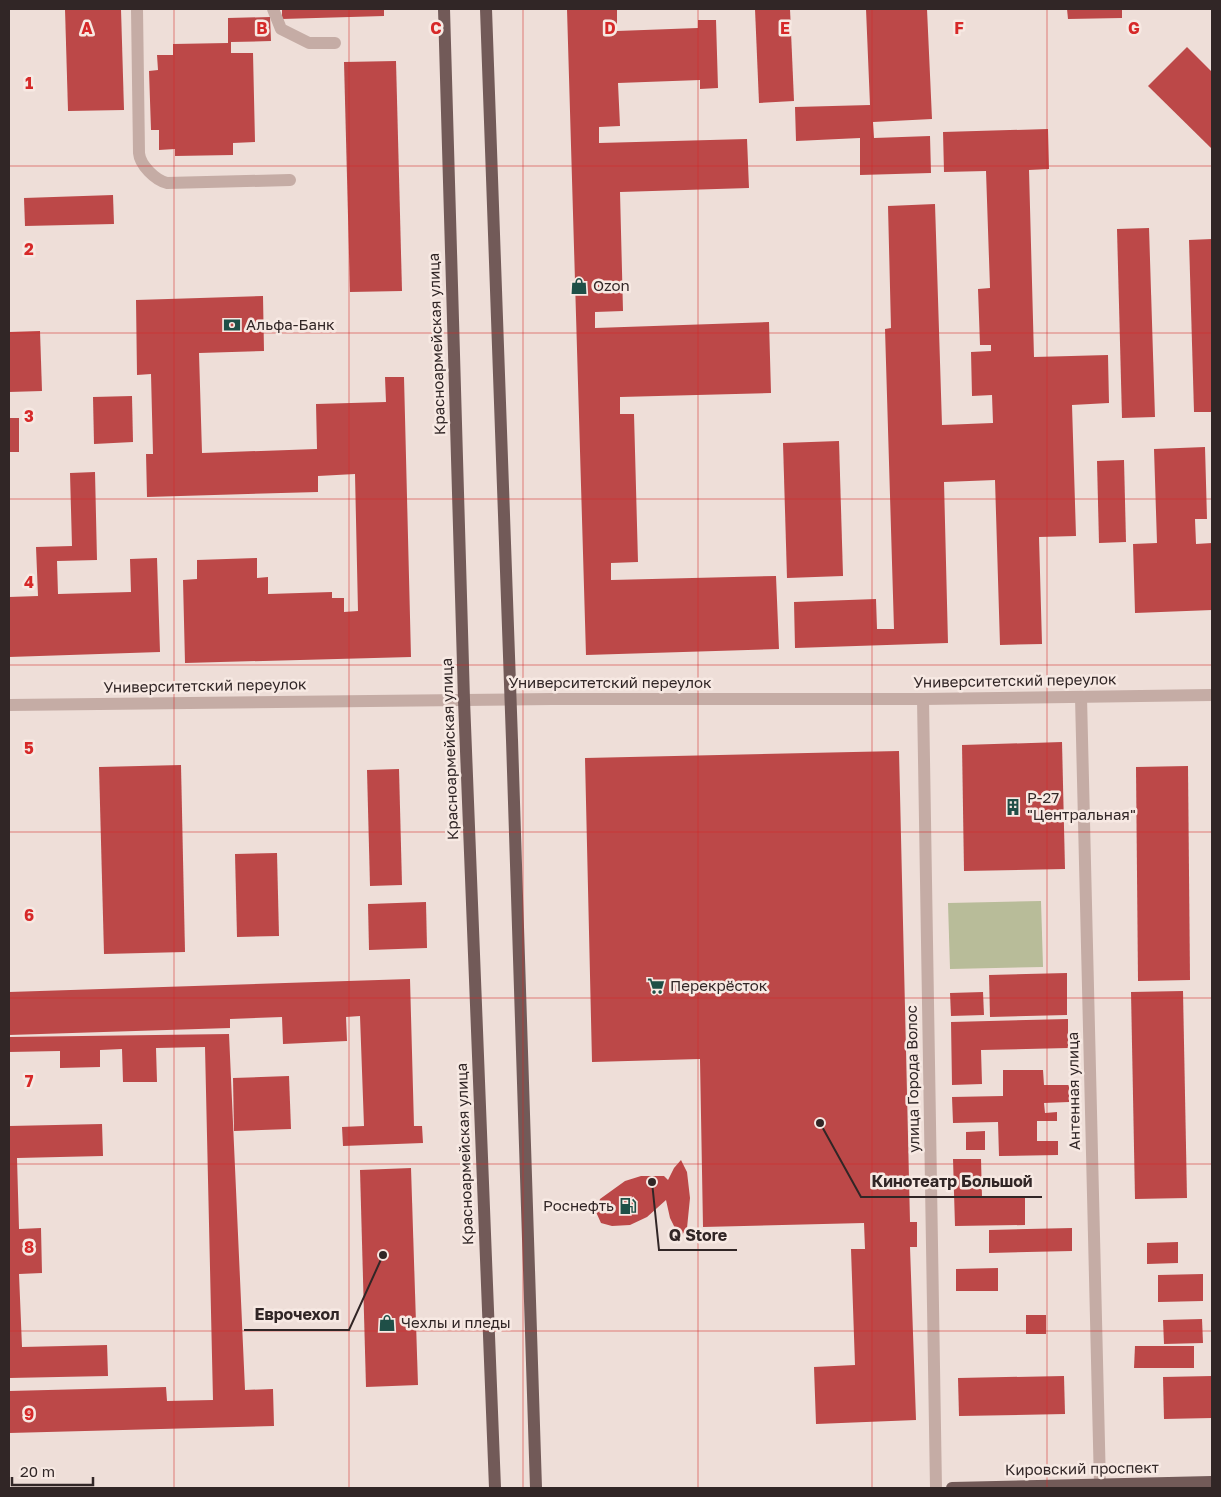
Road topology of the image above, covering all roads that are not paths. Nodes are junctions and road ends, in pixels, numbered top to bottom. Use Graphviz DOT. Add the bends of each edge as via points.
graph roads {
  1 [pos="137,9"];
  2 [pos="273,9"];
  3 [pos="444,9"];
  4 [pos="486,9"];
  5 [pos="335,43"];
  6 [pos="290,180"];
  7 [pos="1212,695"];
  8 [pos="1081,697"];
  9 [pos="511,699"];
  10 [pos="923,699"];
  11 [pos="464,700"];
  12 [pos="9,705"];
  13 [pos="1212,1482"];
  14 [pos="1100,1485"];
  15 [pos="495,1488"];
  16 [pos="536,1488"];
  17 [pos="936,1488"];
  18 [pos="952,1488"];
  1 -- 6 [label="street" via="139,153 144,165 159,180 167,183"];
  2 -- 5 [label="street" via="276,29 309,43"];
  3 -- 11 [label="main road, Красноармейская улица"];
  4 -- 9 [label="main road"];
  7 -- 8 [label="street, Университетский переулок"];
  8 -- 10 [label="street, Университетский переулок"];
  8 -- 14 [label="street, Антенная улица"];
  9 -- 10 [label="street, Университетский переулок"];
  9 -- 11 [label="street, Университетский переулок"];
  9 -- 16 [label="main road"];
  10 -- 17 [label="street, улица Города Волос"];
  11 -- 12 [label="street, Университетский переулок"];
  11 -- 15 [label="main road, Красноармейская улица"];
  13 -- 14 [label="main road, Кировский проспект"];
  14 -- 18 [label="main road, Кировский проспект"];
}
